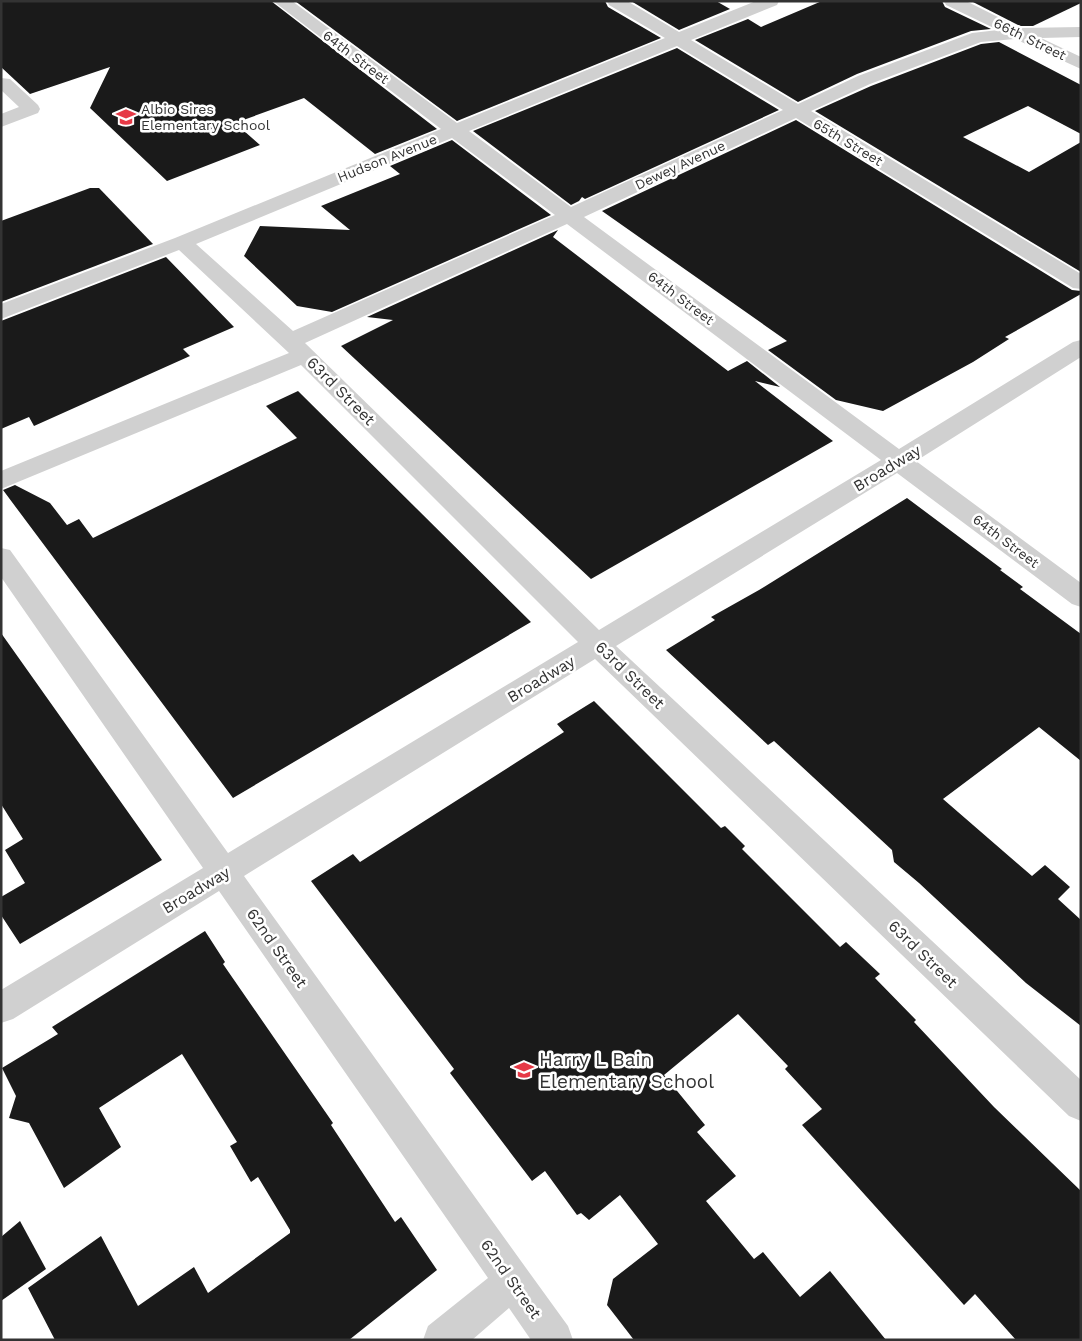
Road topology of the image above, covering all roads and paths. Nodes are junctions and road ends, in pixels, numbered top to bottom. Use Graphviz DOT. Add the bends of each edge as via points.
graph roads {
  1 [pos="281,1"];
  2 [pos="615,1"];
  3 [pos="771,1"];
  4 [pos="952,1"];
  5 [pos="1081,32"];
  6 [pos="1019,33"];
  7 [pos="677,38"];
  8 [pos="1081,64"];
  9 [pos="4,82"];
  10 [pos="797,111"];
  11 [pos="1,121"];
  12 [pos="454,131"];
  13 [pos="571,215"];
  14 [pos="182,242"];
  15 [pos="1081,283"];
  16 [pos="1,312"];
  17 [pos="1081,347"];
  18 [pos="297,348"];
  19 [pos="898,461"];
  20 [pos="1,482"];
  21 [pos="1,557"];
  22 [pos="1081,597"];
  23 [pos="597,644"];
  24 [pos="224,872"];
  25 [pos="1,1008"];
  26 [pos="1081,1104"];
  27 [pos="513,1281"];
  28 [pos="442,1340"];
  29 [pos="554,1340"];
  1 -- 12 [label="street, 64th Street"];
  2 -- 7 [label="street, 65th Street"];
  3 -- 7 [label="street, Hudson Avenue"];
  4 -- 6 [label="street, 66th Street"];
  5 -- 6 [label="street, Dewey Avenue"];
  6 -- 8 [label="street, 66th Street"];
  6 -- 10 [label="street, Dewey Avenue" via="978,37 946,48"];
  7 -- 10 [label="street, 65th Street"];
  7 -- 12 [label="street, Hudson Avenue"];
  9 -- 11 [label="street" via="31,109"];
  10 -- 13 [label="street, Dewey Avenue"];
  10 -- 15 [label="street, 65th Street"];
  12 -- 13 [label="street, 64th Street"];
  12 -- 14 [label="street, Hudson Avenue"];
  13 -- 18 [label="street, Dewey Avenue"];
  13 -- 19 [label="street, 64th Street"];
  14 -- 16 [label="street, Hudson Avenue"];
  14 -- 18 [label="street, 63rd Street"];
  17 -- 19 [label="street, Broadway"];
  18 -- 20 [label="street, Dewey Avenue"];
  18 -- 23 [label="street, 63rd Street"];
  19 -- 22 [label="street, 64th Street"];
  19 -- 23 [label="street, Broadway"];
  21 -- 24 [label="street, 62nd Street"];
  23 -- 24 [label="street, Broadway"];
  23 -- 26 [label="street, 63rd Street"];
  24 -- 25 [label="street, Broadway"];
  24 -- 27 [label="street, 62nd Street"];
  27 -- 28 [label="street"];
  27 -- 29 [label="street, 62nd Street"];
}
